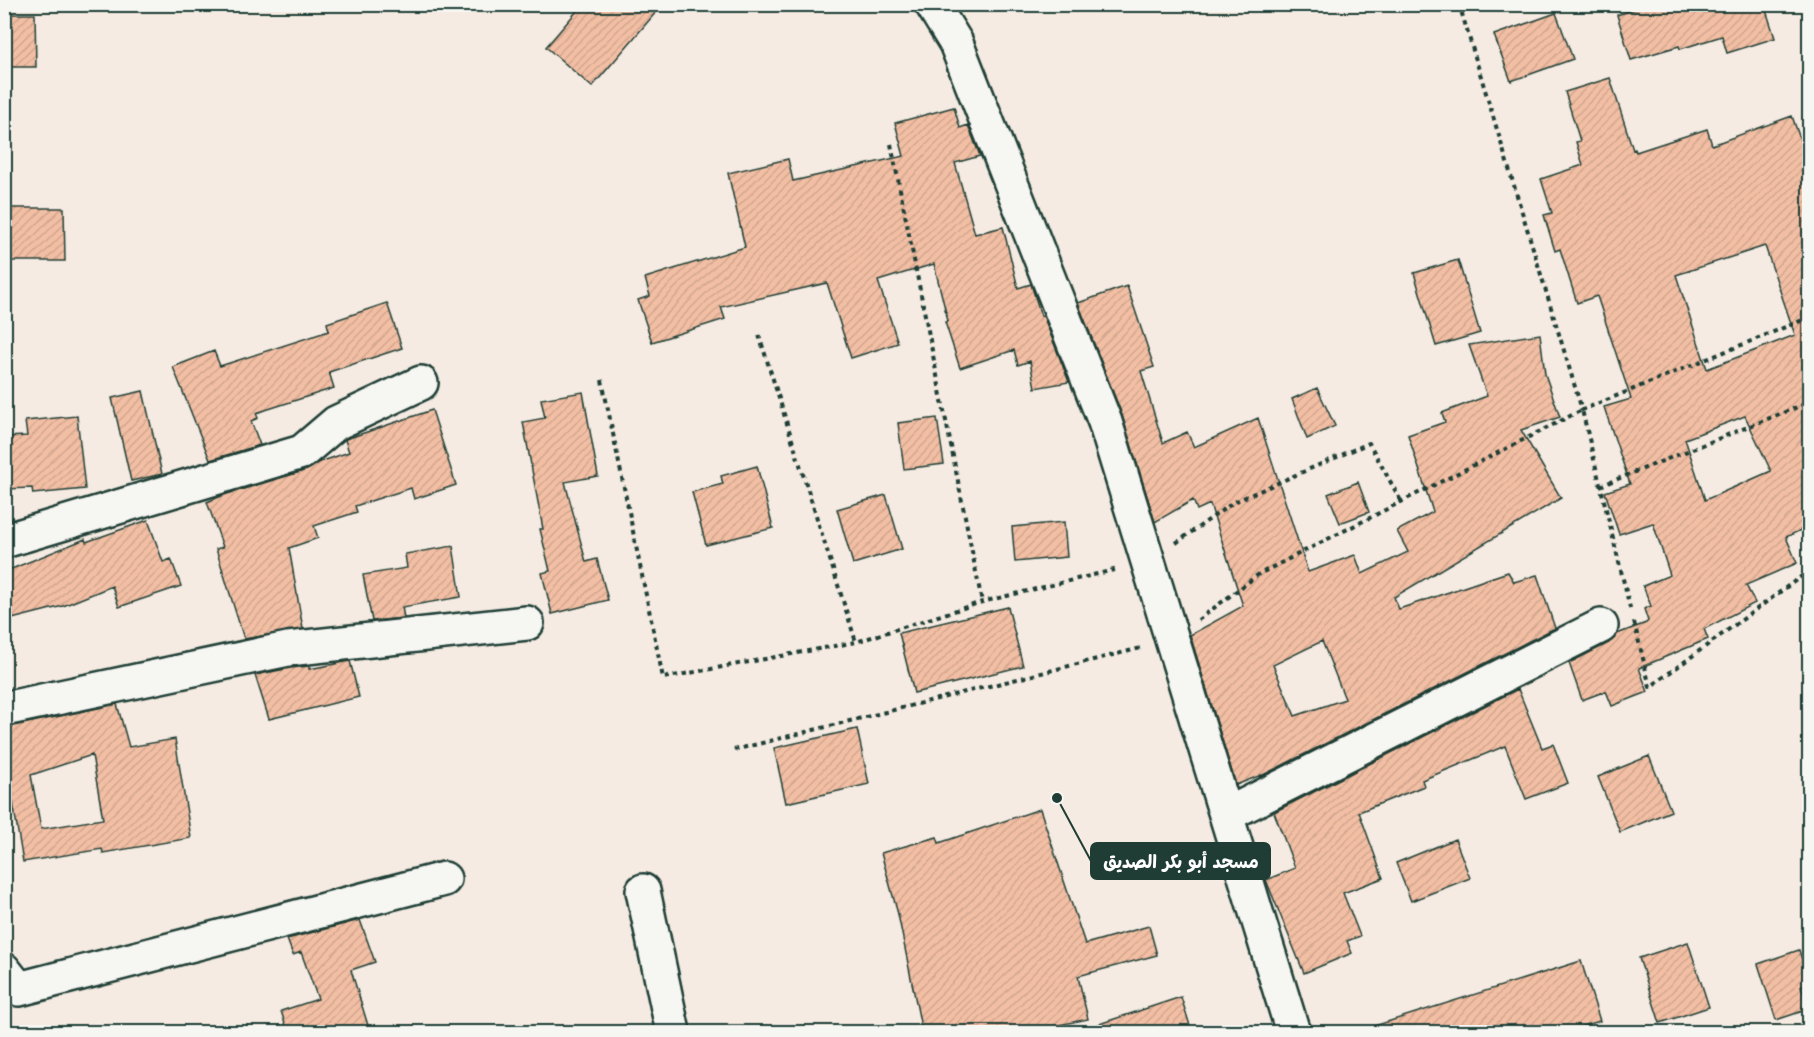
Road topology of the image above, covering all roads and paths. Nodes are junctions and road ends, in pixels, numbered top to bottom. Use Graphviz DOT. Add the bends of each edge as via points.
graph roads {
  1 [pos="933,4"];
  2 [pos="1459,4"];
  3 [pos="891,144"];
  4 [pos="1809,316"];
  5 [pos="759,335"];
  6 [pos="602,380"];
  7 [pos="421,383"];
  8 [pos="1809,402"];
  9 [pos="1582,410"];
  10 [pos="1600,486"];
  11 [pos="1401,501"];
  12 [pos="4,541"];
  13 [pos="1148,562"];
  14 [pos="1809,570"];
  15 [pos="982,602"];
  16 [pos="526,623"];
  17 [pos="1600,626"];
  18 [pos="1172,640"];
  19 [pos="856,642"];
  20 [pos="4,709"];
  21 [pos="734,750"];
  22 [pos="1226,815"];
  23 [pos="444,879"];
  24 [pos="643,891"];
  25 [pos="4,970"];
  26 [pos="673,1032"];
  27 [pos="1293,1032"];
  1 -- 13 [label="street" via="956,43 1105,422"];
  2 -- 9 [label="path"];
  3 -- 15 [label="path"];
  4 -- 9 [label="path"];
  5 -- 19 [label="path"];
  6 -- 19 [label="path" via="663,678"];
  7 -- 12 [label="street" via="336,423 302,452"];
  8 -- 10 [label="path"];
  9 -- 10 [label="path"];
  9 -- 11 [label="path"];
  10 -- 14 [label="path" via="1650,687"];
  11 -- 13 [label="path" via="1369,443 1234,502"];
  11 -- 18 [label="path" via="1259,574"];
  13 -- 15 [label="path"];
  13 -- 18 [label="street"];
  15 -- 19 [label="path"];
  16 -- 20 [label="street" via="288,649"];
  17 -- 22 [label="street"];
  18 -- 21 [label="path"];
  18 -- 22 [label="street"];
  22 -- 27 [label="street"];
  23 -- 25 [label="street" via="19,989"];
  24 -- 26 [label="street"];
}
